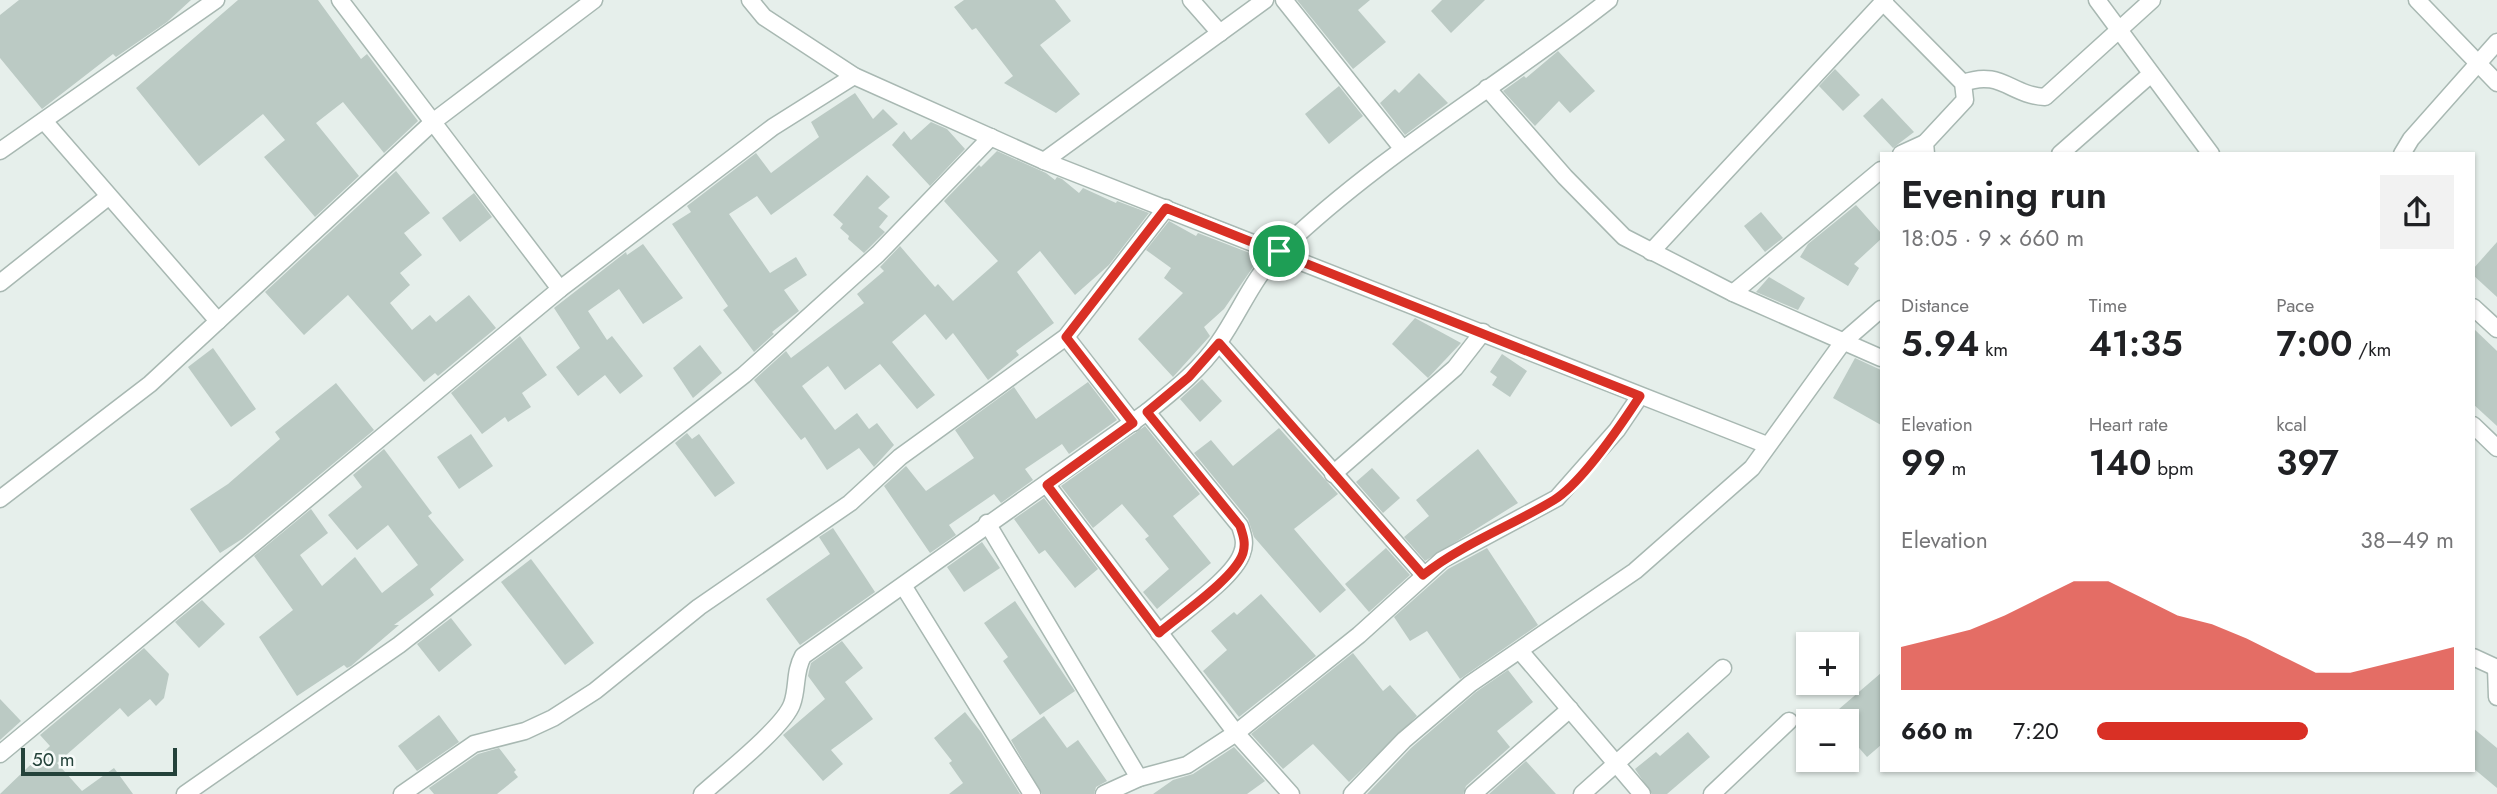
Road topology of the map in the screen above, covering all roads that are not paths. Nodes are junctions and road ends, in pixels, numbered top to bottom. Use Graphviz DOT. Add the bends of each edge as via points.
graph roads {
  1 [pos="216,0"];
  2 [pos="340,0"];
  3 [pos="594,0"];
  4 [pos="750,0"];
  5 [pos="1191,0"];
  6 [pos="1265,0"];
  7 [pos="1284,0"];
  8 [pos="1609,0"];
  9 [pos="2096,0"];
  10 [pos="2152,0"];
  11 [pos="2417,0"];
  12 [pos="1884,1"];
  13 [pos="1220,33"];
  14 [pos="2118,33"];
  15 [pos="2497,42"];
  16 [pos="2476,64"];
  17 [pos="2151,74"];
  18 [pos="854,76"];
  19 [pos="1963,83"];
  20 [pos="2497,83"];
  21 [pos="1488,88"];
  22 [pos="44,121"];
  23 [pos="434,121"];
  24 [pos="991,137"];
  25 [pos="1402,148"];
  26 [pos="1926,148"];
  27 [pos="0,151"];
  28 [pos="2062,152"];
  29 [pos="2210,152"];
  30 [pos="2403,152"];
  31 [pos="1044,161"];
  32 [pos="1880,171"];
  33 [pos="108,197"];
  34 [pos="1166,208"];
  35 [pos="1279,251"];
  36 [pos="1651,252"];
  37 [pos="0,283"];
  38 [pos="560,289"];
  39 [pos="1733,293"];
  40 [pos="2475,309"];
  41 [pos="1880,310"];
  42 [pos="218,321"];
  43 [pos="2497,329"];
  44 [pos="1483,332"];
  45 [pos="1066,337"];
  46 [pos="1843,342"];
  47 [pos="1219,343"];
  48 [pos="1880,358"];
  49 [pos="1640,396"];
  50 [pos="1147,412"];
  51 [pos="1133,423"];
  52 [pos="2475,427"];
  53 [pos="1768,445"];
  54 [pos="2497,448"];
  55 [pos="1333,474"];
  56 [pos="1047,485"];
  57 [pos="0,499"];
  58 [pos="987,523"];
  59 [pos="1423,575"];
  60 [pos="904,587"];
  61 [pos="1159,633"];
  62 [pos="1520,651"];
  63 [pos="2475,658"];
  64 [pos="1723,668"];
  65 [pos="2496,668"];
  66 [pos="2497,697"];
  67 [pos="1570,709"];
  68 [pos="1790,721"];
  69 [pos="1236,733"];
  70 [pos="0,754"];
  71 [pos="1617,764"];
  72 [pos="1139,778"];
  73 [pos="1355,793"];
  74 [pos="185,794"];
  75 [pos="402,794"];
  76 [pos="702,794"];
  77 [pos="1032,794"];
  78 [pos="1104,794"];
  79 [pos="1291,794"];
  80 [pos="1473,794"];
  81 [pos="1582,794"];
  82 [pos="1642,794"];
  83 [pos="1712,794"];
  1 -- 22 [label="street"];
  2 -- 23 [label="street"];
  3 -- 23 [label="street"];
  4 -- 18 [label="street" via="764,17"];
  5 -- 13 [label="street"];
  6 -- 13 [label="street"];
  7 -- 25 [label="street"];
  8 -- 21 [label="street" via="1537,57"];
  9 -- 14 [label="street"];
  10 -- 14 [label="street"];
  11 -- 16 [label="street"];
  12 -- 19 [label="street"];
  12 -- 36 [label="street"];
  13 -- 31 [label="street"];
  14 -- 17 [label="street"];
  14 -- 19 [label="street" via="2045,97 2032,97 1995,79 1979,77"];
  15 -- 16 [label="street"];
  16 -- 20 [label="street"];
  16 -- 30 [label="street"];
  17 -- 28 [label="street"];
  17 -- 29 [label="street"];
  18 -- 24 [label="street"];
  18 -- 38 [label="street" via="773,127"];
  19 -- 26 [label="street" via="1965,100"];
  21 -- 25 [label="street"];
  21 -- 36 [label="street" via="1585,199 1624,237"];
  22 -- 27 [label="street"];
  22 -- 33 [label="street"];
  23 -- 38 [label="street"];
  23 -- 42 [label="street"];
  24 -- 31 [label="street"];
  24 -- 74 [label="street" via="878,254 744,375 399,645"];
  25 -- 35 [label="street"];
  31 -- 34 [label="street"];
  32 -- 39 [label="street"];
  33 -- 37 [label="street"];
  33 -- 42 [label="street"];
  34 -- 35 [label="street"];
  34 -- 45 [label="street"];
  35 -- 44 [label="street"];
  35 -- 47 [label="street"];
  36 -- 39 [label="street"];
  38 -- 70 [label="street"];
  39 -- 46 [label="street"];
  40 -- 43 [label="street"];
  41 -- 46 [label="street"];
  42 -- 57 [label="street" via="150,384"];
  44 -- 49 [label="street"];
  44 -- 55 [label="street" via="1455,368"];
  45 -- 51 [label="street"];
  45 -- 75 [label="street" via="900,457 850,503 699,607 595,691 524,732 474,744"];
  46 -- 48 [label="street"];
  46 -- 53 [label="street"];
  47 -- 50 [label="street" via="1189,377"];
  47 -- 55 [label="street"];
  49 -- 53 [label="street"];
  49 -- 59 [label="street" via="1617,430 1557,498 1472,541"];
  50 -- 51 [label="street"];
  50 -- 61 [label="street" via="1240,526 1245,540 1242,555 1230,571"];
  51 -- 56 [label="street"];
  52 -- 54 [label="street"];
  53 -- 62 [label="street" via="1752,468 1634,571"];
  55 -- 59 [label="street"];
  56 -- 58 [label="street"];
  56 -- 61 [label="street"];
  58 -- 60 [label="street"];
  58 -- 72 [label="street"];
  59 -- 69 [label="street" via="1359,635"];
  60 -- 76 [label="street" via="803,656 792,704 778,723"];
  60 -- 77 [label="street"];
  61 -- 69 [label="street"];
  62 -- 67 [label="street"];
  62 -- 73 [label="street" via="1470,684 1404,740"];
  63 -- 65 [label="street"];
  64 -- 71 [label="street"];
  65 -- 66 [label="street"];
  67 -- 71 [label="street"];
  67 -- 80 [label="street"];
  68 -- 83 [label="street"];
  69 -- 72 [label="street" via="1187,765"];
  69 -- 79 [label="street"];
  71 -- 81 [label="street"];
  71 -- 82 [label="street"];
  72 -- 78 [label="street"];
}
